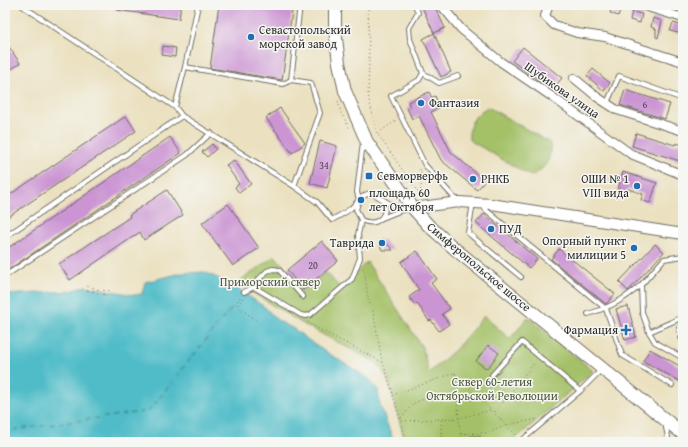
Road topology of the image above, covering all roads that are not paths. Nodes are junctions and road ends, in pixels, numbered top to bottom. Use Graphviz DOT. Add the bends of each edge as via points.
graph roads {
  1 [pos="21,5"];
  2 [pos="198,5"];
  3 [pos="300,5"];
  4 [pos="335,5"];
  5 [pos="415,5"];
  6 [pos="441,5"];
  7 [pos="549,5"];
  8 [pos="641,5"];
  9 [pos="683,18"];
  10 [pos="683,62"];
  11 [pos="185,67"];
  12 [pos="423,73"];
  13 [pos="458,76"];
  14 [pos="574,78"];
  15 [pos="290,80"];
  16 [pos="683,99"];
  17 [pos="607,103"];
  18 [pos="175,107"];
  19 [pos="182,116"];
  20 [pos="683,131"];
  21 [pos="211,133"];
  22 [pos="364,133"];
  23 [pos="683,175"];
  24 [pos="294,186"];
  25 [pos="358,200"];
  26 [pos="383,200"];
  27 [pos="459,202"];
  28 [pos="478,203"];
  29 [pos="408,209"];
  30 [pos="382,218"];
  31 [pos="361,220"];
  32 [pos="683,234"];
  33 [pos="5,237"];
  34 [pos="683,256"];
  35 [pos="5,276"];
  36 [pos="521,277"];
  37 [pos="641,285"];
  38 [pos="254,286"];
  39 [pos="245,293"];
  40 [pos="303,297"];
  41 [pos="606,309"];
  42 [pos="588,314"];
  43 [pos="683,317"];
  44 [pos="683,322"];
  45 [pos="649,332"];
  46 [pos="683,340"];
  47 [pos="683,358"];
  48 [pos="602,369"];
  49 [pos="492,375"];
  50 [pos="672,385"];
  51 [pos="580,391"];
  52 [pos="664,418"];
  53 [pos="679,434"];
  54 [pos="668,437"];
  55 [pos="521,441"];
  56 [pos="665,442"];
  1 -- 18 [label="lane"];
  2 -- 11 [label="lane"];
  3 -- 15 [label="lane"];
  4 -- 22 [label="main road, Симферопольское шоссе" via="335,30 345,91"];
  5 -- 12 [label="lane" via="418,13 409,28 410,39"];
  6 -- 23 [label="street, Шубикова улица" via="461,29 501,62 631,154"];
  7 -- 10 [label="street" via="545,16 554,25 577,33 605,37"];
  8 -- 9 [label="street"];
  11 -- 15 [label="lane" via="283,84"];
  11 -- 18 [label="lane"];
  12 -- 13 [label="lane" via="439,83"];
  12 -- 27 [label="lane" via="419,80 391,96 424,165"];
  14 -- 17 [label="street, Шубикова улица"];
  15 -- 24 [label="lane" via="311,83 320,113"];
  16 -- 17 [label="lane" via="619,76"];
  17 -- 20 [label="street, Шубикова улица" via="617,110"];
  18 -- 19 [label="lane"];
  19 -- 21 [label="lane"];
  19 -- 33 [label="lane"];
  21 -- 24 [label="lane"];
  21 -- 35 [label="lane" via="187,155"];
  22 -- 25 [label="lane"];
  22 -- 29 [label="main road, Симферопольское шоссе"];
  24 -- 25 [label="lane" via="317,202 332,220 351,209"];
  25 -- 26 [label="lane" via="369,194"];
  25 -- 31 [label="lane" via="356,209"];
  26 -- 29 [label="lane" via="393,207"];
  26 -- 30 [label="lane" via="385,213"];
  27 -- 28 [label="street"];
  27 -- 29 [label="street"];
  28 -- 32 [label="street"];
  28 -- 36 [label="lane" via="468,233"];
  28 -- 41 [label="lane"];
  29 -- 30 [label="lane"];
  29 -- 48 [label="main road, Симферопольское шоссе"];
  30 -- 31 [label="lane" via="368,223"];
  31 -- 38 [label="lane" via="358,235 360,258 352,279 313,312 306,316 300,315"];
  34 -- 37 [label="lane" via="664,259"];
  37 -- 41 [label="lane"];
  37 -- 45 [label="lane" via="642,312"];
  38 -- 39 [label="lane"];
  38 -- 40 [label="lane" via="267,271 279,270"];
  41 -- 42 [label="lane"];
  41 -- 50 [label="lane" via="622,355"];
  43 -- 45 [label="lane"];
  44 -- 46 [label="lane" via="679,328 680,338"];
  45 -- 47 [label="lane" via="655,342"];
  48 -- 51 [label="lane"];
  48 -- 52 [label="main road, Симферопольское шоссе"];
  49 -- 51 [label="lane" via="522,342"];
  51 -- 55 [label="lane"];
  52 -- 53 [label="main road, Симферопольское шоссе"];
  52 -- 54 [label="lane"];
  53 -- 54 [label="lane"];
  54 -- 56 [label="lane"];
}
